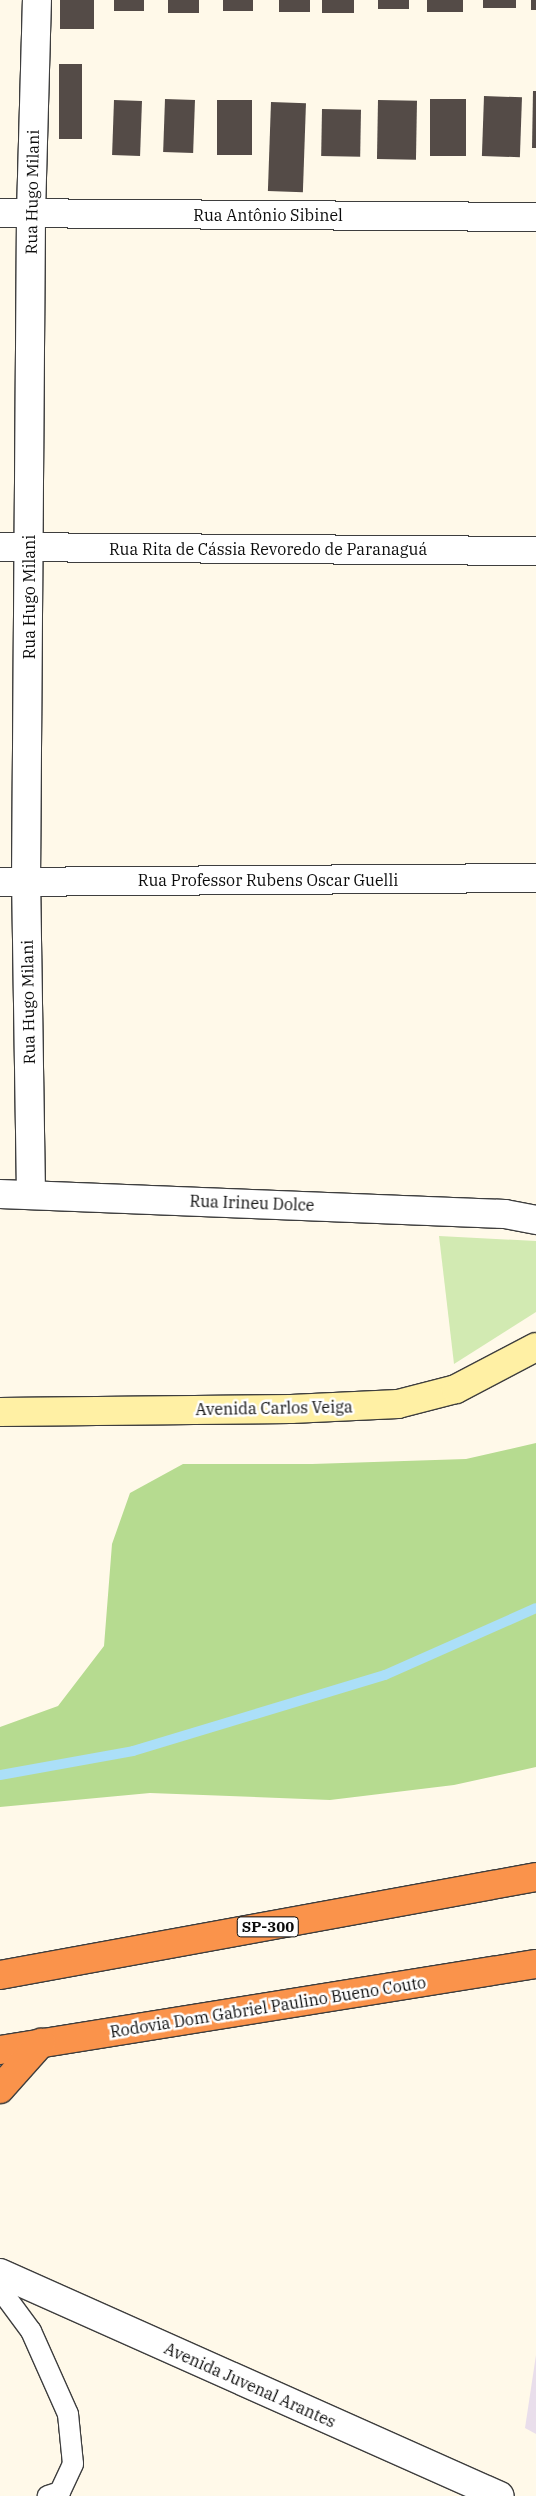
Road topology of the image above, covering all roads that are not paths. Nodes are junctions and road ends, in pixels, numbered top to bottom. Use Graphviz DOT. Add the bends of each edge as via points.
graph roads {
  1 [pos="37,0"];
  2 [pos="0,213"];
  3 [pos="30,213"];
  4 [pos="536,217"];
  5 [pos="0,547"];
  6 [pos="29,547"];
  7 [pos="536,551"];
  8 [pos="536,878"];
  9 [pos="13,882"];
  10 [pos="0,1194"];
  11 [pos="31,1194"];
  12 [pos="536,1220"];
  13 [pos="536,1347"];
  14 [pos="0,1412"];
  15 [pos="536,1877"];
  16 [pos="536,1964"];
  17 [pos="0,1975"];
  18 [pos="41,2044"];
  19 [pos="0,2050"];
  20 [pos="0,2089"];
  21 [pos="0,2273"];
  22 [pos="0,2289"];
  23 [pos="48,2496"];
  24 [pos="500,2496"];
  1 -- 3 [label="street, Rua Hugo Milani"];
  2 -- 3 [label="street, Rua Antônio Sibinel"];
  3 -- 4 [label="street, Rua Antônio Sibinel"];
  3 -- 6 [label="street, Rua Hugo Milani"];
  5 -- 6 [label="street, Rua Rita de Cássia Revoredo de Paranaguá"];
  6 -- 7 [label="street, Rua Rita de Cássia Revoredo de Paranaguá"];
  6 -- 9 [label="street, Rua Hugo Milani"];
  8 -- 9 [label="street, Rua Professor Rubens Oscar Guelli"];
  9 -- 11 [label="street, Rua Hugo Milani"];
  10 -- 11 [label="street, Rua Irineu Dolce"];
  11 -- 12 [label="street, Rua Irineu Dolce" via="505,1214"];
  13 -- 14 [label="main road, Avenida Carlos Veiga" via="456,1389 398,1404 291,1409"];
  15 -- 17 [label="highway, SP-300"];
  16 -- 18 [label="highway, Rodovia Dom Gabriel Paulino Bueno Couto"];
  18 -- 19 [label="highway, Rodovia Dom Gabriel Paulino Bueno Couto"];
  18 -- 20 [label="highway"];
  21 -- 24 [label="street, Avenida Juvenal Arantes"];
  22 -- 23 [label="lane" via="30,2332 68,2414 73,2464 60,2492"];
}
